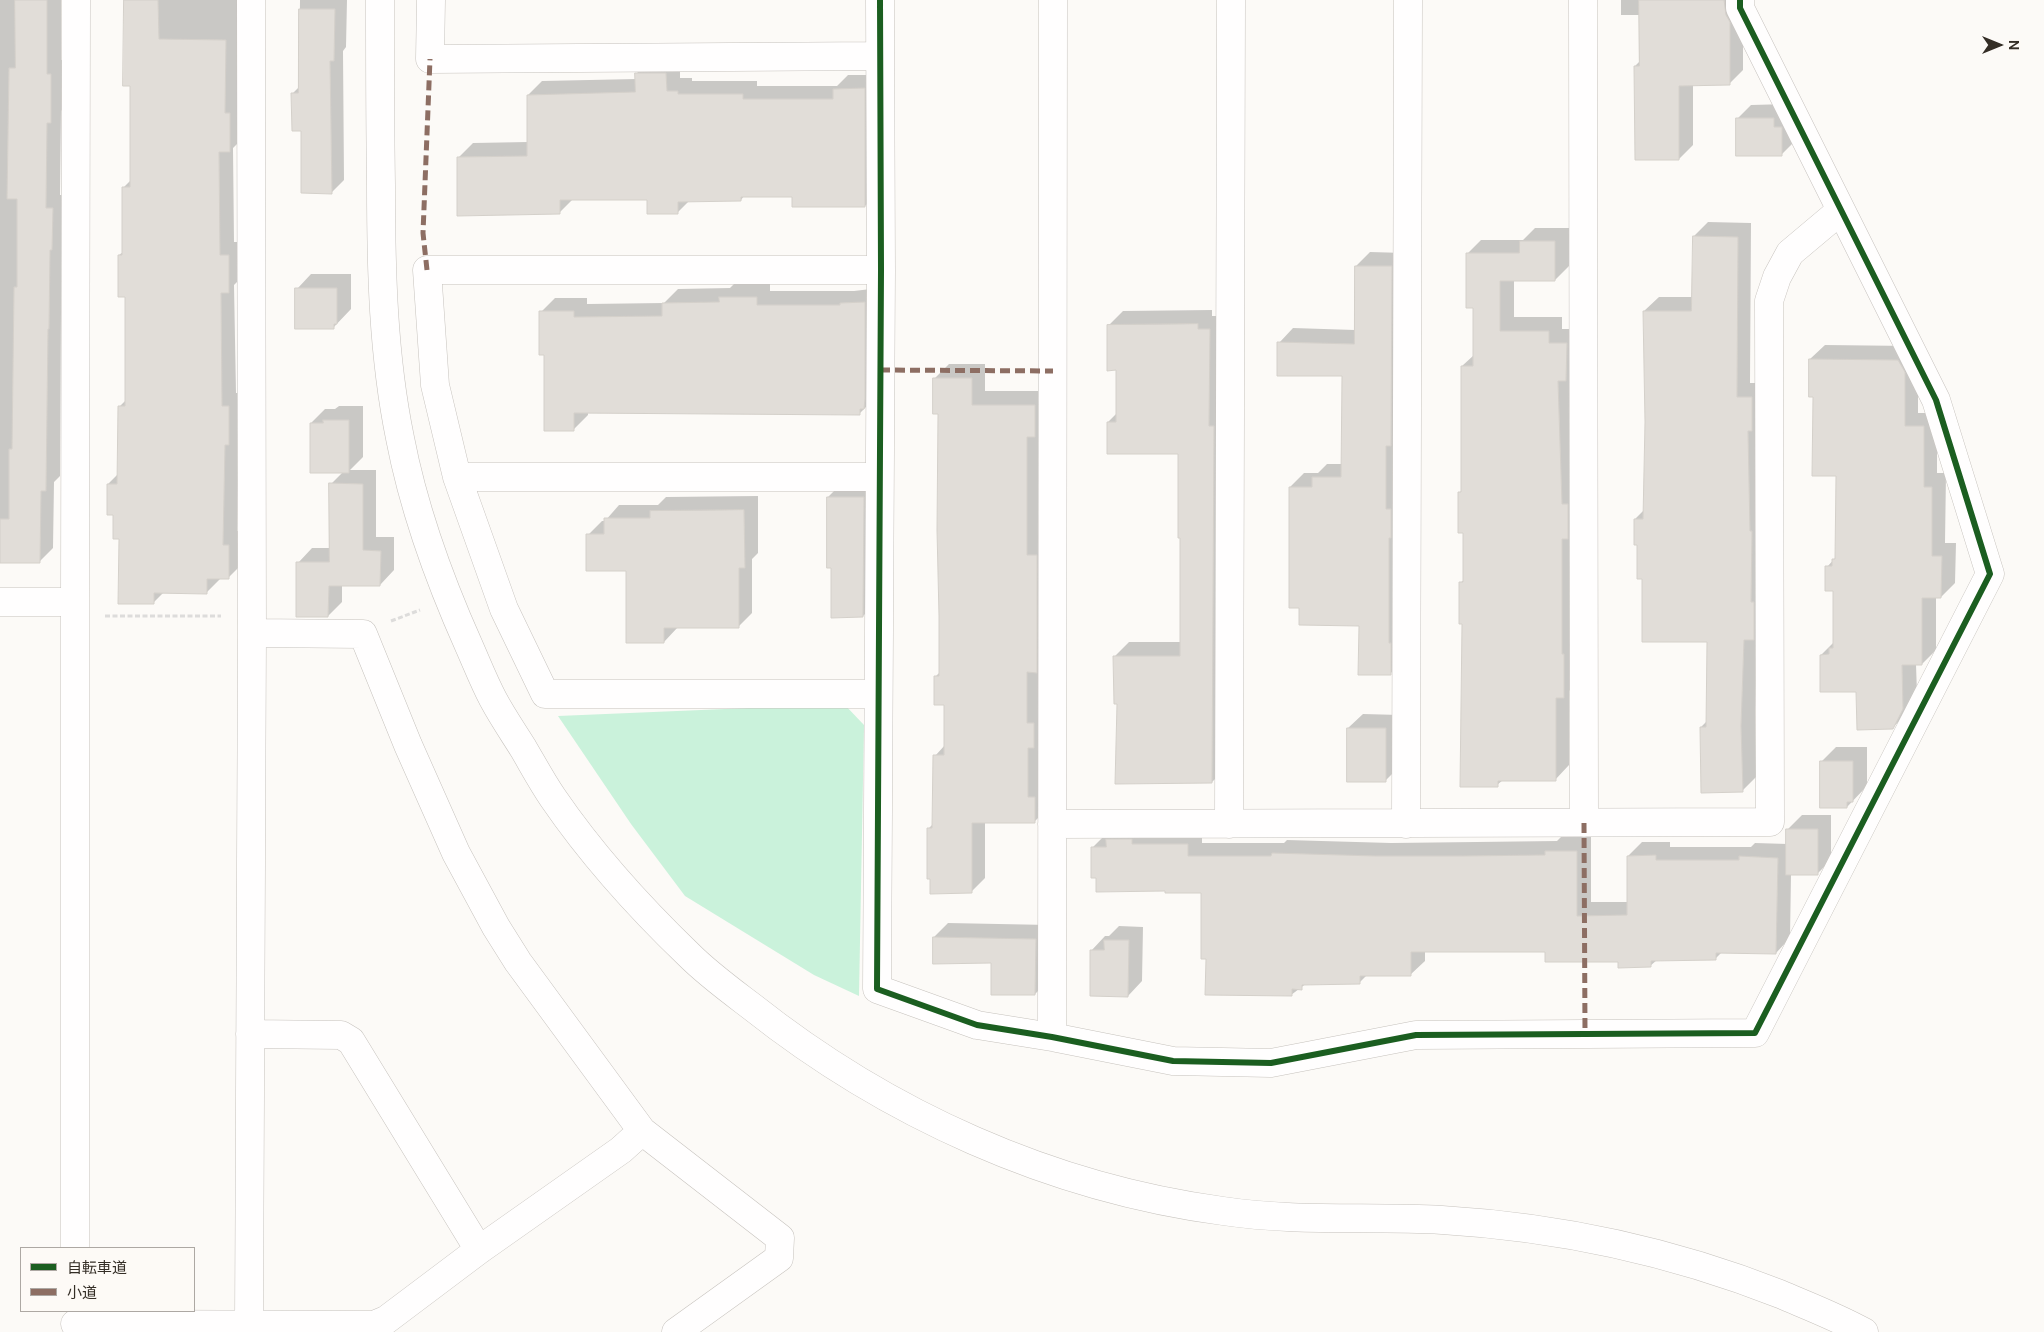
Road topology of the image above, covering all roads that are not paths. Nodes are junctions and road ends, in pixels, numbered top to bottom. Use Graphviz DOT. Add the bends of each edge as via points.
graph roads {
  1 [pos="76,0"];
  2 [pos="251,0"];
  3 [pos="380,0"];
  4 [pos="431,0"];
  5 [pos="880,0"];
  6 [pos="1054,0"];
  7 [pos="1231,0"];
  8 [pos="1408,0"];
  9 [pos="1583,0"];
  10 [pos="1740,0"];
  11 [pos="880,56"];
  12 [pos="1840,211"];
  13 [pos="881,270"];
  14 [pos="457,477"];
  15 [pos="879,477"];
  16 [pos="0,602"];
  17 [pos="75,609"];
  18 [pos="252,625"];
  19 [pos="878,694"];
  20 [pos="1584,823"];
  21 [pos="1052,824"];
  22 [pos="1229,824"];
  23 [pos="1406,824"];
  24 [pos="250,1034"];
  25 [pos="1052,1037"];
  26 [pos="642,1131"];
  27 [pos="75,1247"];
  28 [pos="479,1250"];
  29 [pos="75,1322"];
  30 [pos="249,1325"];
  31 [pos="676,1332"];
  32 [pos="1864,1332"];
  1 -- 17 [label="street"];
  2 -- 18 [label="street"];
  3 -- 32 [label="street" via="381,248 387,356 400,437 420,523 453,611 492,697 553,798 620,884 693,960 774,1024 861,1083 948,1130 1038,1167 1140,1197 1224,1212 1293,1218 1503,1224 1570,1234 1701,1265 1842,1319"];
  4 -- 11 [label="street" via="430,59"];
  5 -- 11 [label="street"];
  6 -- 21 [label="street"];
  7 -- 22 [label="street"];
  8 -- 23 [label="street"];
  9 -- 20 [label="street"];
  10 -- 12 [label="street" via="1740,8"];
  11 -- 13 [label="street"];
  12 -- 20 [label="street" via="1790,253 1777,276 1769,301 1770,822"];
  12 -- 25 [label="street" via="1936,400 1990,574 1755,1032 1416,1035 1271,1063 1173,1061"];
  13 -- 14 [label="street" via="427,270 435,386"];
  13 -- 15 [label="street"];
  14 -- 15 [label="street"];
  14 -- 19 [label="street" via="504,609 545,694"];
  15 -- 19 [label="street"];
  16 -- 17 [label="street"];
  17 -- 27 [label="street"];
  18 -- 24 [label="street"];
  18 -- 26 [label="street" via="363,634 456,853 496,927"];
  19 -- 25 [label="street" via="877,989 976,1025"];
  20 -- 23 [label="street"];
  21 -- 22 [label="street"];
  21 -- 25 [label="street"];
  22 -- 23 [label="street"];
  24 -- 28 [label="street" via="341,1035 352,1042"];
  24 -- 30 [label="street"];
  26 -- 28 [label="street"];
  26 -- 31 [label="street" via="780,1238 779,1258"];
  28 -- 30 [label="street" via="386,1320 374,1325"];
  29 -- 30 [label="street"];
}
